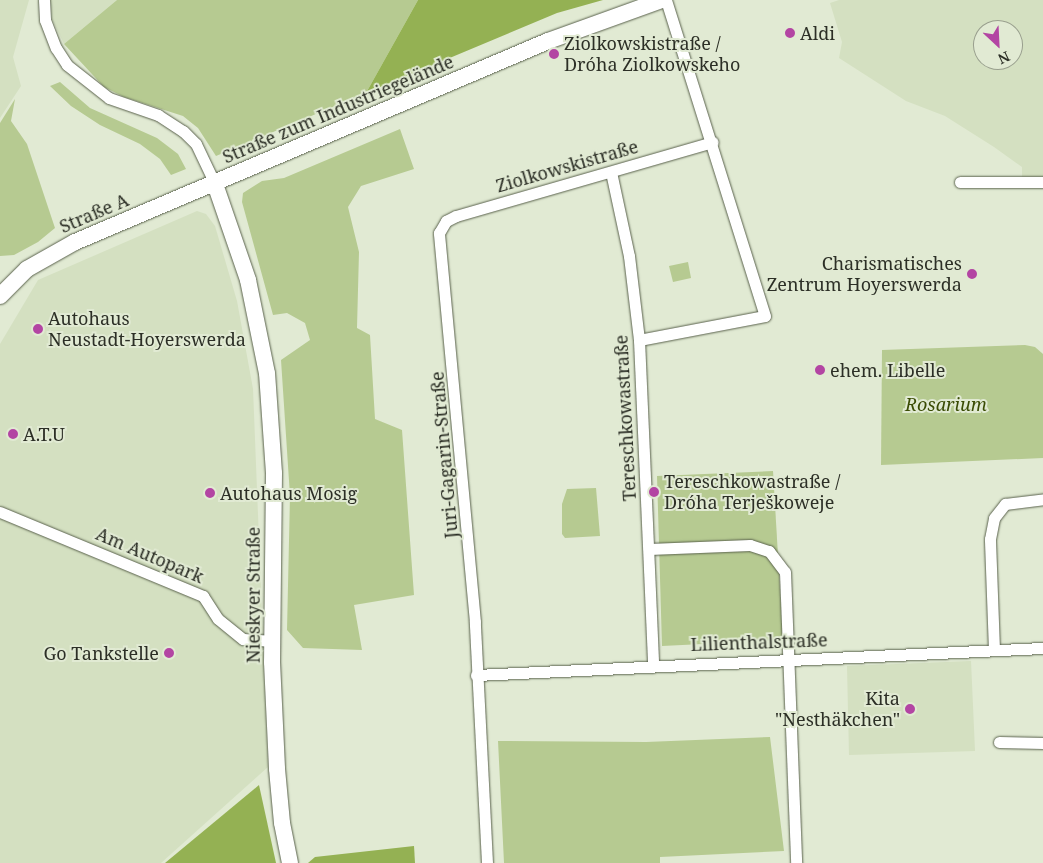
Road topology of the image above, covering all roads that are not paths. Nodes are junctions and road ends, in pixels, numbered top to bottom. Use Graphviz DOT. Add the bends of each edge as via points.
graph roads {
  1 [pos="44,0"];
  2 [pos="662,0"];
  3 [pos="666,0"];
  4 [pos="712,142"];
  5 [pos="610,172"];
  6 [pos="960,182"];
  7 [pos="1043,182"];
  8 [pos="215,184"];
  9 [pos="439,233"];
  10 [pos="1,293"];
  11 [pos="639,340"];
  12 [pos="1043,499"];
  13 [pos="0,512"];
  14 [pos="649,549"];
  15 [pos="273,641"];
  16 [pos="1043,648"];
  17 [pos="994,650"];
  18 [pos="789,658"];
  19 [pos="653,664"];
  20 [pos="476,675"];
  21 [pos="999,742"];
  22 [pos="1043,743"];
  23 [pos="290,863"];
  24 [pos="487,863"];
  25 [pos="796,863"];
  1 -- 8 [label="street, Straße zum Industriegelände" via="45,20 67,65 109,98 158,115 183,130 196,144"];
  2 -- 8 [label="main road, Straße zum Industriegelände" via="548,41"];
  3 -- 4 [label="street"];
  4 -- 5 [label="street, Ziolkowskistraße"];
  4 -- 11 [label="street" via="765,316"];
  5 -- 9 [label="street, Ziolkowskistraße" via="456,216 446,221"];
  5 -- 11 [label="street, Tereschkowastraße" via="630,256"];
  6 -- 7 [label="street"];
  8 -- 10 [label="main road, Straße A" via="45,257"];
  8 -- 15 [label="main road, Nieskyer Straße" via="248,280 267,373 274,473"];
  9 -- 20 [label="street, Juri-Gagarin-Straße" via="459,429 475,622"];
  11 -- 14 [label="street, Tereschkowastraße"];
  12 -- 17 [label="street" via="1005,504 994,518 990,540"];
  13 -- 15 [label="street, Am Autopark" via="203,596 218,619 243,639"];
  14 -- 18 [label="street" via="750,545 769,551 785,572"];
  14 -- 19 [label="street, Tereschkowastraße"];
  15 -- 23 [label="main road, Nieskyer Straße" via="277,769 282,824"];
  16 -- 17 [label="street, Lilienthalstraße"];
  17 -- 18 [label="street, Lilienthalstraße"];
  18 -- 19 [label="street, Lilienthalstraße"];
  18 -- 25 [label="street"];
  19 -- 20 [label="street, Lilienthalstraße"];
  20 -- 24 [label="street, Juri-Gagarin-Straße"];
  21 -- 22 [label="street"];
}
